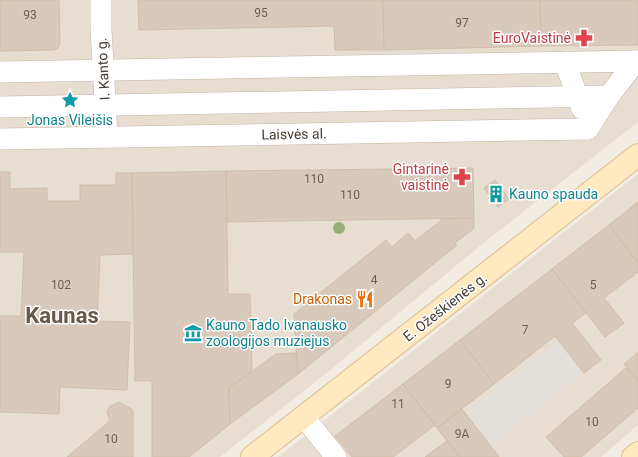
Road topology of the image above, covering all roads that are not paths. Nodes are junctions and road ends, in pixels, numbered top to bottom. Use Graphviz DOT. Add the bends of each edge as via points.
graph roads {
  1 [pos="101,6"];
  2 [pos="637,61"];
  3 [pos="565,62"];
  4 [pos="103,70"];
  5 [pos="0,72"];
  6 [pos="609,96"];
  7 [pos="578,97"];
  8 [pos="105,105"];
  9 [pos="0,107"];
  10 [pos="588,129"];
  11 [pos="107,137"];
  12 [pos="0,139"];
  13 [pos="638,155"];
  14 [pos="304,417"];
  15 [pos="638,453"];
  16 [pos="252,457"];
  17 [pos="336,457"];
  18 [pos="633,457"];
  1 -- 4 [label="street, I. Kanto g."];
  2 -- 3 [label="street"];
  2 -- 6 [label="street"];
  3 -- 4 [label="street"];
  3 -- 7 [label="street"];
  4 -- 5 [label="street"];
  4 -- 8 [label="street, I. Kanto g."];
  6 -- 7 [label="street"];
  6 -- 10 [label="street"];
  7 -- 8 [label="street"];
  7 -- 10 [label="street"];
  8 -- 9 [label="street"];
  8 -- 11 [label="street, I. Kanto g."];
  10 -- 11 [label="street, Laisvės al."];
  11 -- 12 [label="street, Laisvės al."];
  13 -- 14 [label="street, E. Ožeškienės g."];
  14 -- 16 [label="street, E. Ožeškienės g."];
  14 -- 17 [label="street"];
  15 -- 18 [label="street"];
}
